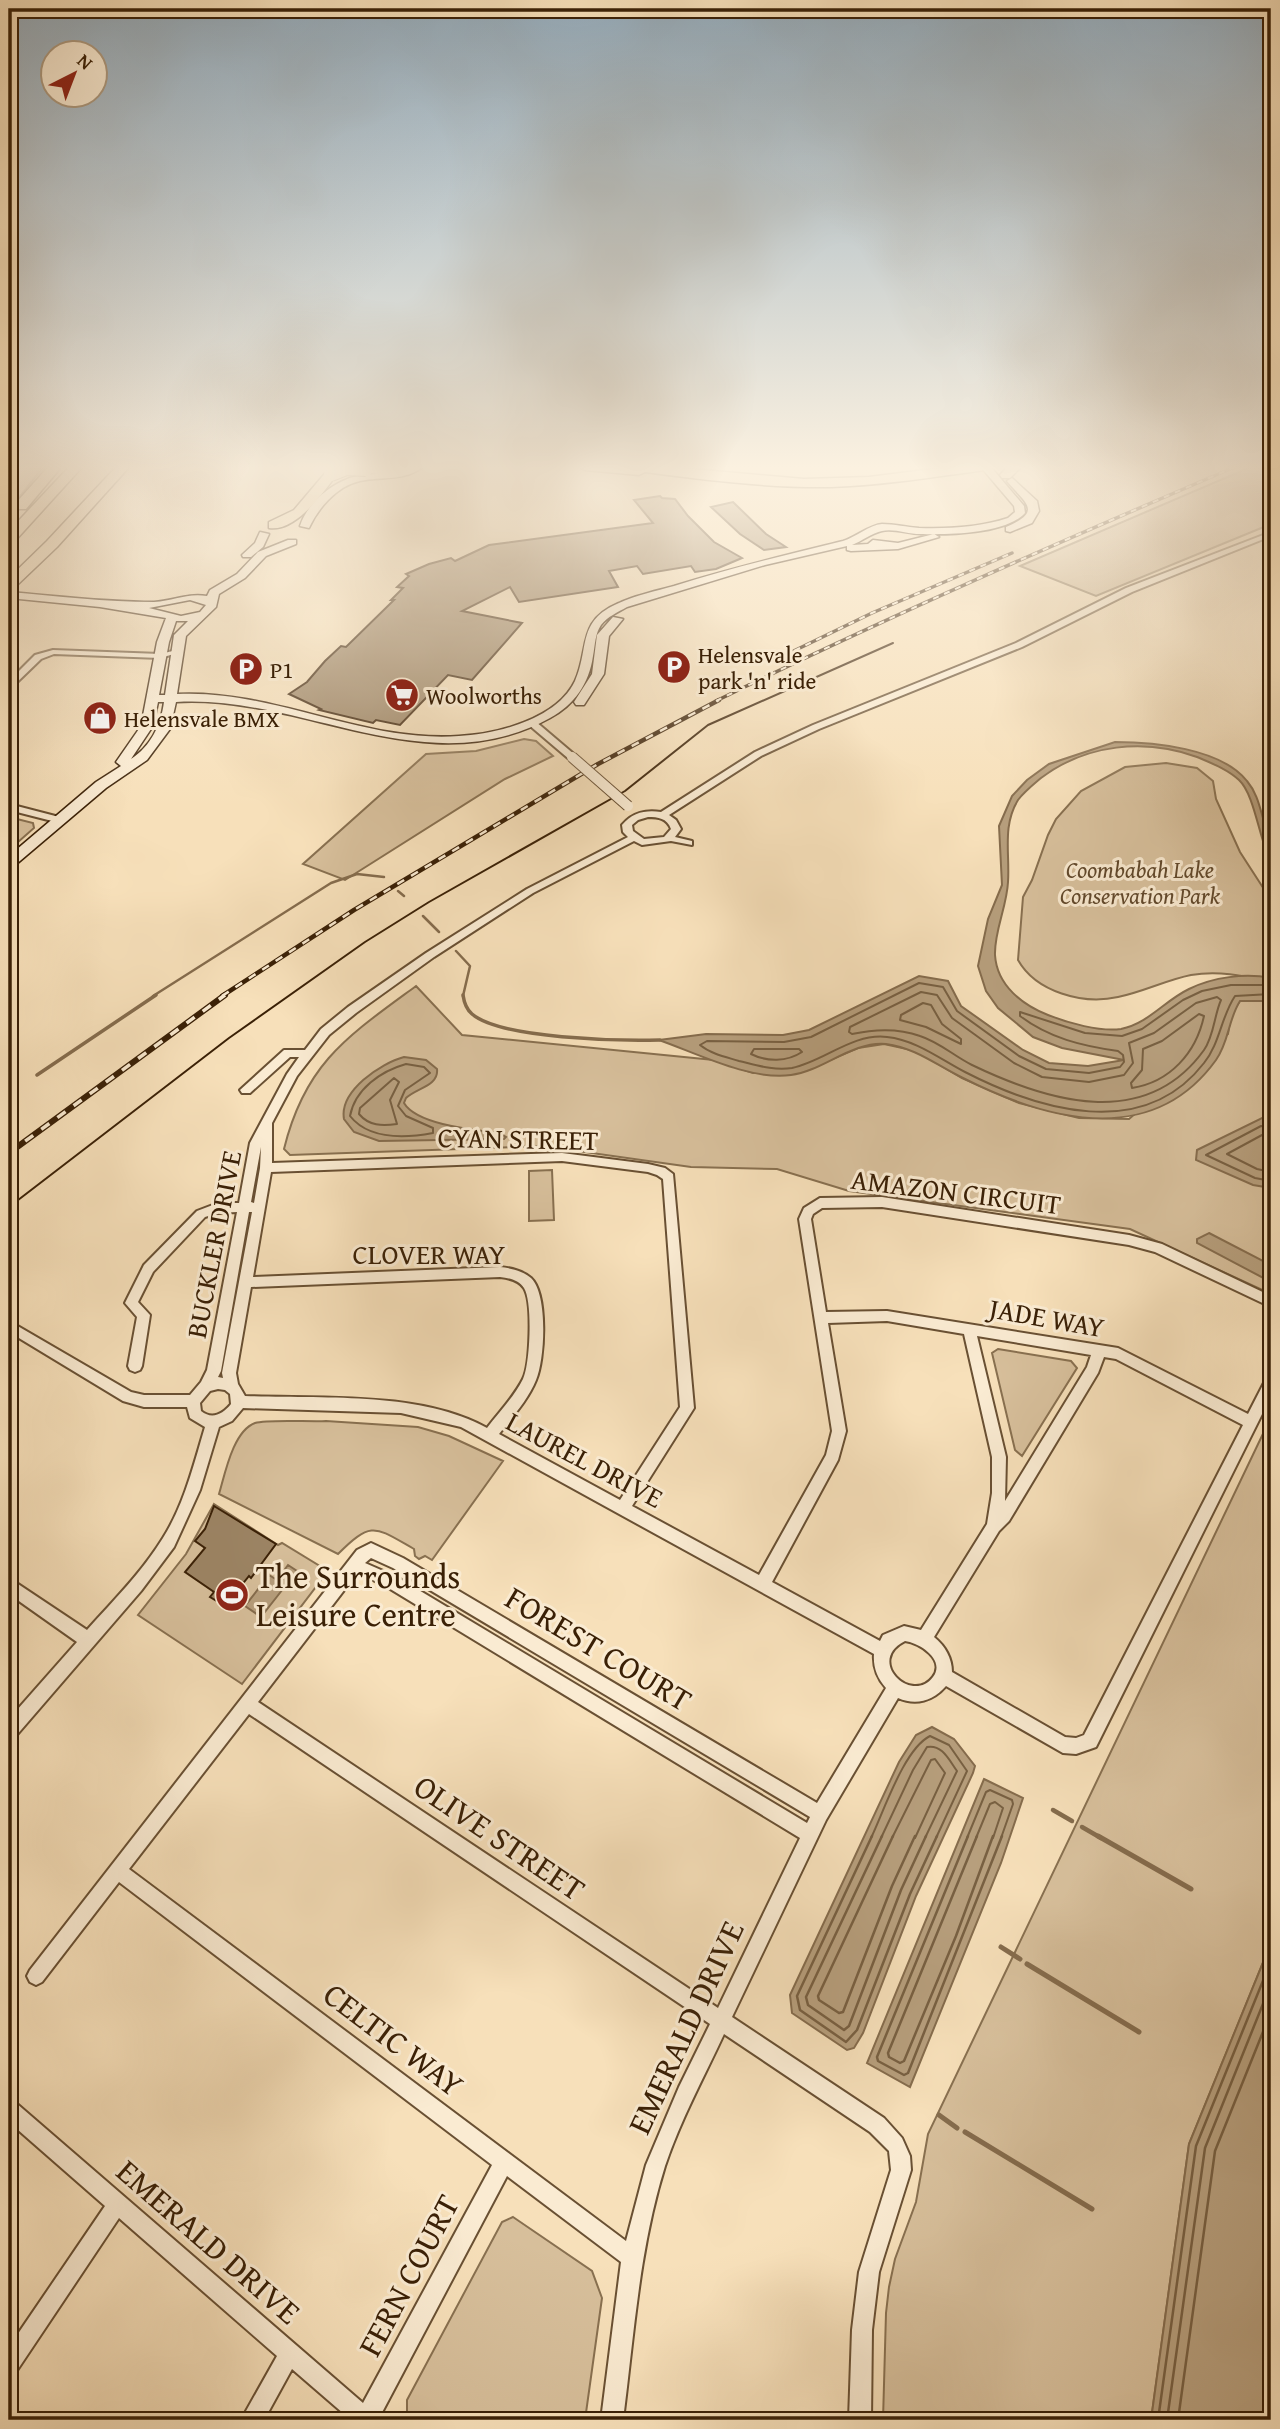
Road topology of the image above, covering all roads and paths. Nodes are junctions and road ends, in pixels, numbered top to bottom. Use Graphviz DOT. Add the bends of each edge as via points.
graph roads {
  1 [pos="222,579"];
  2 [pos="235,579"];
  3 [pos="709,579"];
  4 [pos="722,579"];
  5 [pos="1156,579"];
  6 [pos="9,595"];
  7 [pos="178,599"];
  8 [pos="211,603"];
  9 [pos="100,604"];
  10 [pos="169,616"];
  11 [pos="200,616"];
  12 [pos="176,654"];
  13 [pos="160,656"];
  14 [pos="9,685"];
  15 [pos="202,697"];
  16 [pos="151,703"];
  17 [pos="169,707"];
  18 [pos="264,707"];
  19 [pos="285,719"];
  20 [pos="535,725"];
  21 [pos="101,785"];
  22 [pos="680,803"];
  23 [pos="628,806"];
  24 [pos="9,807"];
  25 [pos="646,814"];
  26 [pos="663,815"];
  27 [pos="635,817"];
  28 [pos="60,820"];
  29 [pos="673,830"];
  30 [pos="633,838"];
  31 [pos="9,863"];
  32 [pos="308,1054"];
  33 [pos="246,1090"];
  34 [pos="272,1112"];
  35 [pos="266,1168"];
  36 [pos="259,1207"];
  37 [pos="244,1208"];
  38 [pos="245,1282"];
  39 [pos="1271,1302"];
  40 [pos="821,1318"];
  41 [pos="9,1326"];
  42 [pos="969,1329"];
  43 [pos="1100,1350"];
  44 [pos="135,1366"];
  45 [pos="1271,1383"];
  46 [pos="231,1385"];
  47 [pos="206,1386"];
  48 [pos="193,1401"];
  49 [pos="239,1402"];
  50 [pos="213,1422"];
  51 [pos="1251,1422"];
  52 [pos="490,1435"];
  53 [pos="624,1507"];
  54 [pos="994,1526"];
  55 [pos="351,1569"];
  56 [pos="763,1583"];
  57 [pos="9,1586"];
  58 [pos="925,1637"];
  59 [pos="88,1640"];
  60 [pos="882,1650"];
  61 [pos="943,1676"];
  62 [pos="895,1688"];
  63 [pos="246,1703"];
  64 [pos="9,1731"];
  65 [pos="820,1815"];
  66 [pos="810,1835"];
  67 [pos="118,1871"];
  68 [pos="36,1976"];
  69 [pos="722,2020"];
  70 [pos="9,2110"];
  71 [pos="505,2161"];
  72 [pos="118,2203"];
  73 [pos="632,2258"];
  74 [pos="290,2353"];
  75 [pos="9,2365"];
  76 [pos="252,2420"];
  77 [pos="367,2420"];
  78 [pos="612,2420"];
  79 [pos="860,2420"];
  1 -- 7 [label="street"];
  2 -- 8 [label="street" via="214,592"];
  3 -- 20 [label="street" via="638,599 606,615 589,634 582,677 573,695"];
  4 -- 20 [label="street" via="652,602 611,623 602,638 598,674 586,695 562,717"];
  5 -- 22 [label="street" via="965,669 758,754"];
  6 -- 9 [label="street"];
  7 -- 8 [label="street" via="201,597"];
  7 -- 9 [label="street" via="136,606"];
  7 -- 10 [label="street" via="164,610"];
  8 -- 11 [label="street" via="211,609"];
  9 -- 10 [label="street"];
  10 -- 11 [label="street"];
  10 -- 13 [label="street"];
  11 -- 12 [label="street" via="180,635"];
  12 -- 13 [label="street"];
  12 -- 15 [label="street" via="182,662 183,688 189,695"];
  12 -- 17 [label="street"];
  13 -- 14 [label="street" via="53,652 38,657"];
  13 -- 16 [label="street"];
  15 -- 17 [label="street"];
  15 -- 18 [label="street"];
  16 -- 17 [label="street"];
  16 -- 21 [label="street" via="147,726 135,747"];
  17 -- 19 [label="street" via="221,704"];
  17 -- 21 [label="street" via="163,729 143,757"];
  18 -- 19 [label="street"];
  18 -- 20 [label="street" via="419,740 478,738"];
  19 -- 20 [label="street" via="389,743 431,747 485,743"];
  20 -- 23 [label="street, bridge"];
  21 -- 28 [label="street"];
  22 -- 26 [label="street"];
  22 -- 29 [label="street"];
  23 -- 25 [label="street"];
  23 -- 27 [label="street"];
  24 -- 28 [label="street"];
  25 -- 26 [label="street"];
  25 -- 27 [label="street"];
  26 -- 29 [label="street"];
  27 -- 30 [label="street" via="627,825"];
  28 -- 31 [label="street"];
  29 -- 30 [label="street" via="650,843"];
  30 -- 32 [label="street, BUCKLER DRIVE" via="530,891 430,955 352,1010 325,1032"];
  32 -- 33 [label="street" via="288,1053"];
  32 -- 34 [label="street, BUCKLER DRIVE"];
  34 -- 35 [label="street, BUCKLER DRIVE"];
  34 -- 37 [label="street, BUCKLER DRIVE" via="256,1143"];
  35 -- 36 [label="street, BUCKLER DRIVE"];
  35 -- 53 [label="street, CYAN STREET" via="562,1157 648,1168 669,1177 687,1408"];
  36 -- 37 [label="street"];
  36 -- 38 [label="street, BUCKLER DRIVE"];
  37 -- 44 [label="street" via="218,1208 201,1214 148,1269 131,1303 144,1315"];
  37 -- 47 [label="street, BUCKLER DRIVE" via="214,1371"];
  38 -- 46 [label="street, BUCKLER DRIVE" via="229,1373"];
  38 -- 52 [label="street, CLOVER WAY" via="500,1272 522,1279 530,1286 535,1307 533,1371"];
  39 -- 40 [label="street, AMAZON CIRCUIT" via="1158,1248 1129,1240 881,1202 827,1202 815,1205 805,1215"];
  40 -- 42 [label="street, JADE WAY" via="879,1315"];
  40 -- 56 [label="street, AMAZON CIRCUIT" via="838,1422 837,1444"];
  41 -- 48 [label="street" via="128,1397 149,1402"];
  42 -- 43 [label="street, JADE WAY"];
  42 -- 54 [label="street" via="999,1457"];
  43 -- 51 [label="street, JADE WAY" via="1133,1360"];
  43 -- 54 [label="street" via="1093,1369"];
  45 -- 51 [label="street"];
  46 -- 47 [label="street"];
  46 -- 49 [label="street"];
  47 -- 48 [label="street"];
  48 -- 50 [label="street" via="195,1414"];
  49 -- 50 [label="street" via="227,1418"];
  49 -- 52 [label="street, LAUREL DRIVE" via="401,1407 442,1415"];
  50 -- 59 [label="street" via="193,1490 169,1542"];
  51 -- 61 [label="street" via="1090,1741 1063,1745"];
  52 -- 53 [label="street, LAUREL DRIVE"];
  53 -- 56 [label="street, LAUREL DRIVE"];
  54 -- 58 [label="street"];
  55 -- 63 [label="street, FOREST COURT"];
  55 -- 65 [label="street, FOREST COURT" via="371,1550 381,1553"];
  55 -- 66 [label="street, FOREST COURT" via="368,1570 392,1581"];
  56 -- 60 [label="street, LAUREL DRIVE"];
  57 -- 59 [label="street"];
  58 -- 60 [label="street" via="915,1633 894,1636"];
  58 -- 61 [label="street" via="941,1655"];
  59 -- 64 [label="street"];
  60 -- 62 [label="street" via="880,1665"];
  61 -- 62 [label="street" via="927,1693 916,1695"];
  62 -- 65 [label="street, EMERALD DRIVE"];
  63 -- 67 [label="street, FOREST COURT"];
  63 -- 69 [label="street, OLIVE STREET"];
  65 -- 66 [label="street, EMERALD DRIVE"];
  66 -- 69 [label="street, EMERALD DRIVE"];
  67 -- 68 [label="street, FOREST COURT"];
  67 -- 71 [label="street, CELTIC WAY"];
  69 -- 73 [label="street, EMERALD DRIVE" via="656,2165"];
  69 -- 79 [label="street" via="877,2125 899,2149 899,2182 873,2254 864,2309"];
  70 -- 72 [label="street, EMERALD DRIVE"];
  71 -- 73 [label="street, CELTIC WAY"];
  71 -- 77 [label="street, FERN COURT"];
  72 -- 74 [label="street, EMERALD DRIVE"];
  72 -- 75 [label="street"];
  73 -- 78 [label="street, EMERALD DRIVE"];
  74 -- 76 [label="street"];
  74 -- 77 [label="street, EMERALD DRIVE"];
}
